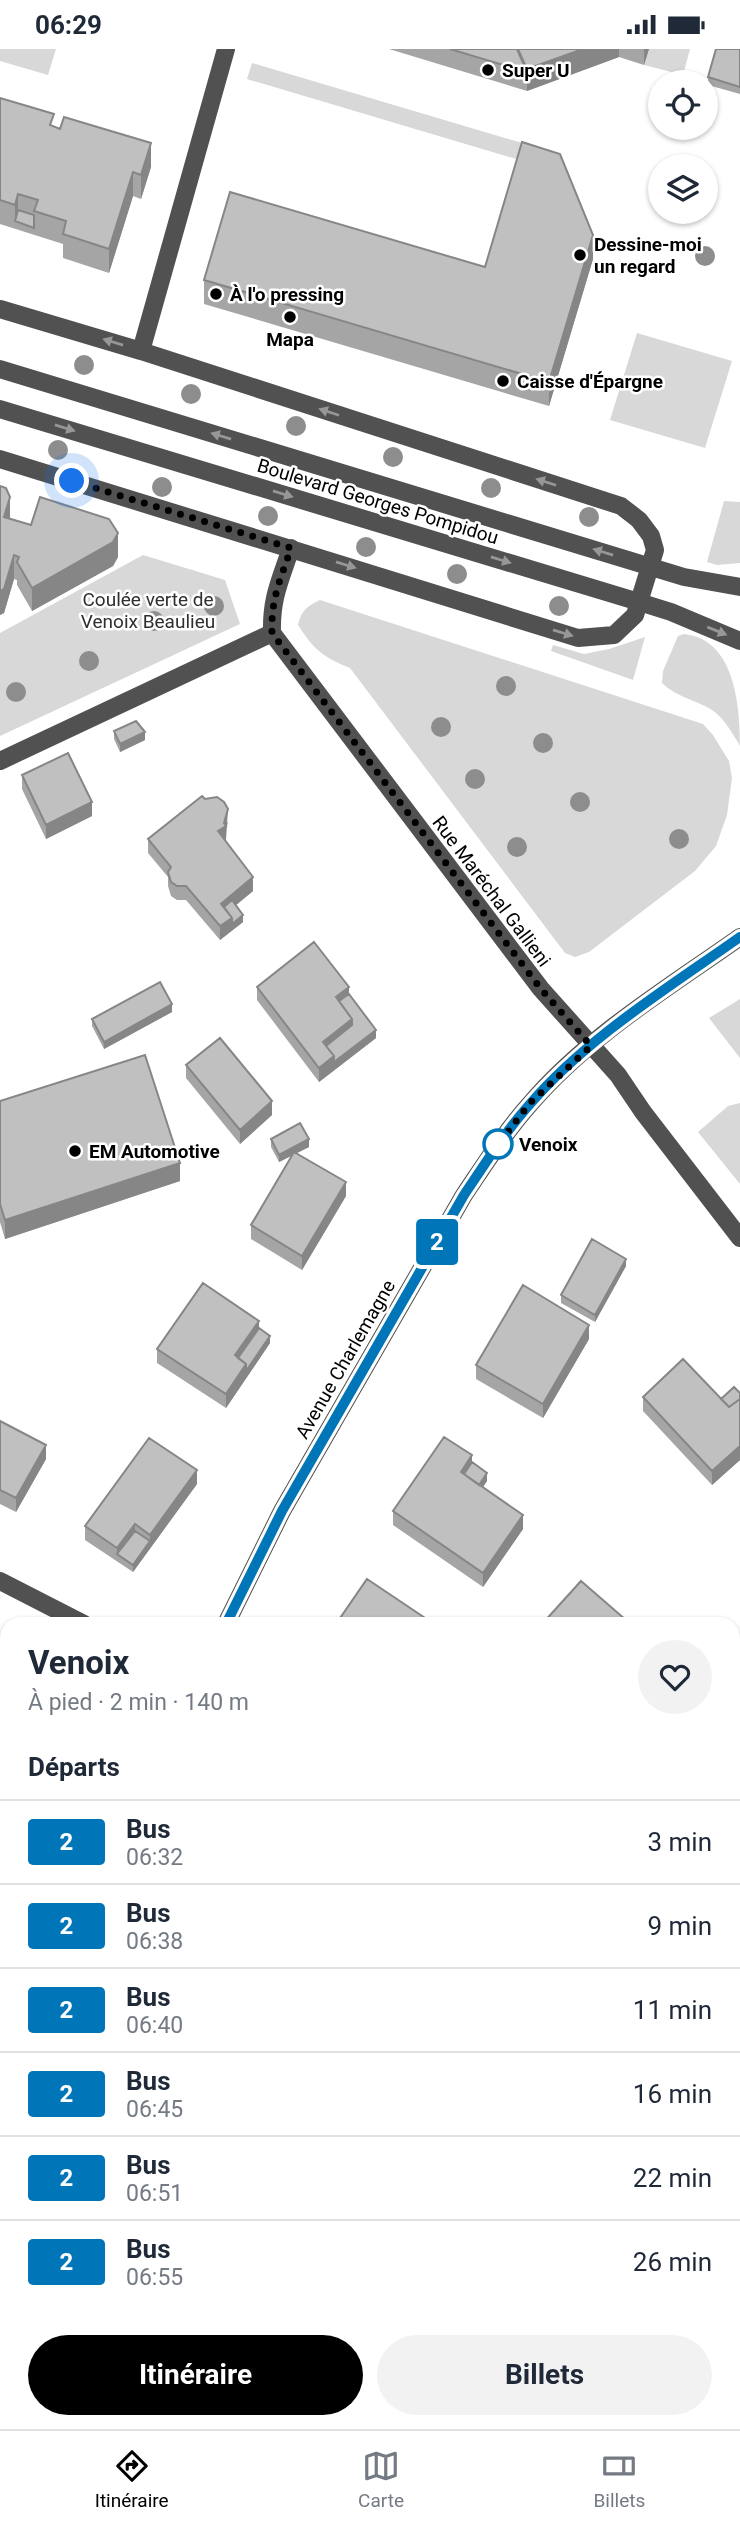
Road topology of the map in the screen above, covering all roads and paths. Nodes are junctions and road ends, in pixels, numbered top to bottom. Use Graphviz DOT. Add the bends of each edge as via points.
graph roads {
  1 [pos="226,49"];
  2 [pos="0,309"];
  3 [pos="141,351"];
  4 [pos="0,369"];
  5 [pos="0,409"];
  6 [pos="0,459"];
  7 [pos="291,548"];
  8 [pos="650,567"];
  9 [pos="740,587"];
  10 [pos="639,602"];
  11 [pos="272,633"];
  12 [pos="740,641"];
  13 [pos="0,761"];
  14 [pos="740,937"];
  15 [pos="591,1046"];
  16 [pos="740,1238"];
  17 [pos="0,1581"];
  18 [pos="70,1617"];
  19 [pos="229,1617"];
  1 -- 3 [label="street"];
  3 -- 2 [label="street, one-way"];
  8 -- 3 [label="street, one-way" via="655,549 651,536 621,506"];
  8 -- 4 [label="street, Boulevard Georges Pompidou, one-way"];
  5 -- 10 [label="street, Boulevard Georges Pompidou, one-way"];
  6 -- 7 [label="street"];
  7 -- 10 [label="street, one-way" via="578,638 614,635 635,615"];
  7 -- 11 [label="street" via="271,610"];
  8 -- 9 [label="street, Boulevard Georges Pompidou"];
  8 -- 10 [label="street"];
  10 -- 12 [label="street, Boulevard Georges Pompidou, one-way"];
  11 -- 13 [label="street"];
  11 -- 15 [label="street, Rue Maréchal Gallieni" via="541,989"];
  14 -- 15 [label="street, Avenue Charlemagne"];
  15 -- 16 [label="street, Rue Maréchal Gallieni" via="618,1075"];
  15 -- 19 [label="street, Avenue Charlemagne" via="530,1103 464,1195 282,1511"];
  17 -- 18 [label="street"];
}
